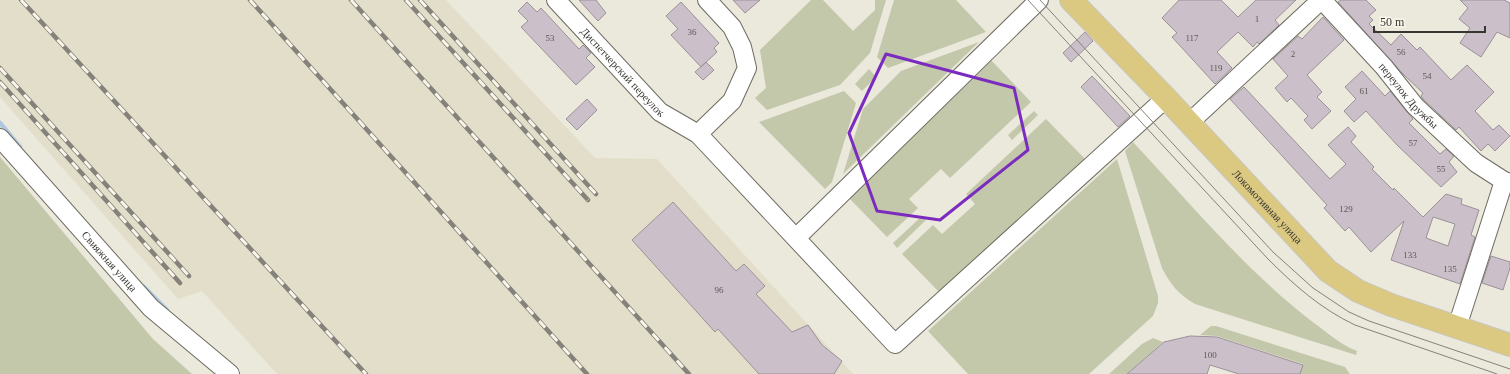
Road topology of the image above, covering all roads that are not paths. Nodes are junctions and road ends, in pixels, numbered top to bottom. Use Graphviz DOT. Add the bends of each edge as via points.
graph roads {
  1 [pos="556,0"];
  2 [pos="707,0"];
  3 [pos="1039,0"];
  4 [pos="1071,0"];
  5 [pos="1321,0"];
  6 [pos="1166,98"];
  7 [pos="1189,123"];
  8 [pos="698,134"];
  9 [pos="0,138"];
  10 [pos="1507,182"];
  11 [pos="796,238"];
  12 [pos="1457,327"];
  13 [pos="1510,345"];
  14 [pos="230,374"];
  1 -- 8 [label="street, Диспетчерский переулок" via="660,112"];
  2 -- 8 [label="street" via="732,27 742,47 747,68 732,101"];
  3 -- 11 [label="street"];
  4 -- 6 [label="main road, Локомотивная улица"];
  5 -- 7 [label="street, переулок Дружбы"];
  5 -- 10 [label="street, переулок Дружбы" via="1384,67 1415,106 1476,162"];
  6 -- 7 [label="main road, Локомотивная улица"];
  6 -- 11 [label="street, Диспетчерский переулок" via="895,344"];
  7 -- 12 [label="main road, Локомотивная улица" via="1328,271 1358,291"];
  8 -- 11 [label="street, Диспетчерский переулок"];
  9 -- 14 [label="street, Свияжная улица" via="151,308"];
  10 -- 12 [label="street, переулок Дружбы"];
  12 -- 13 [label="main road, Локомотивная улица"];
}
